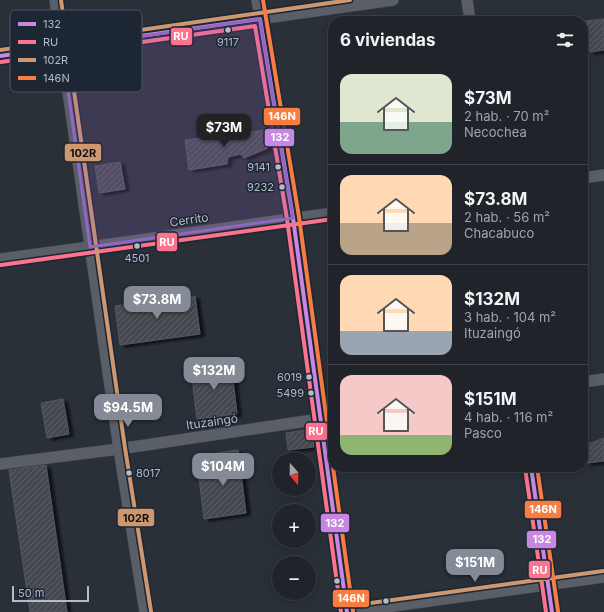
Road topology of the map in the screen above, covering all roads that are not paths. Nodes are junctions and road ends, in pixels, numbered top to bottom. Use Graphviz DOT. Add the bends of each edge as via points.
graph roads {
  1 [pos="55,0"];
  2 [pos="257,0"];
  3 [pos="393,0"];
  4 [pos="467,0"];
  5 [pos="56,10"];
  6 [pos="469,16"];
  7 [pos="260,19"];
  8 [pos="142,36"];
  9 [pos="10,55"];
  10 [pos="0,56"];
  11 [pos="68,92"];
  12 [pos="604,175"];
  13 [pos="588,177"];
  14 [pos="328,213"];
  15 [pos="293,218"];
  16 [pos="90,247"];
  17 [pos="0,259"];
  18 [pos="604,379"];
  19 [pos="588,381"];
  20 [pos="328,418"];
  21 [pos="320,419"];
  22 [pos="119,449"];
  23 [pos="0,464"];
  24 [pos="532,472"];
  25 [pos="604,576"];
  26 [pos="548,584"];
  27 [pos="145,612"];
  28 [pos="348,612"];
  29 [pos="552,612"];
  1 -- 5 [label="street"];
  2 -- 7 [label="street"];
  3 -- 7 [label="street"];
  4 -- 6 [label="street"];
  7 -- 8 [label="street"];
  7 -- 15 [label="street"];
  9 -- 10 [label="street"];
  11 -- 16 [label="street"];
  12 -- 13 [label="street"];
  14 -- 15 [label="street, Cerrito"];
  15 -- 16 [label="street, Cerrito"];
  15 -- 21 [label="street"];
  16 -- 17 [label="street, Cerrito"];
  16 -- 22 [label="street"];
  18 -- 19 [label="street"];
  20 -- 21 [label="street, Ituzaingó"];
  21 -- 22 [label="street, Ituzaingó"];
  21 -- 28 [label="street"];
  22 -- 23 [label="street, Ituzaingó"];
  22 -- 27 [label="street"];
  24 -- 26 [label="street"];
  25 -- 26 [label="street"];
  26 -- 28 [label="street"];
  26 -- 29 [label="street"];
}
